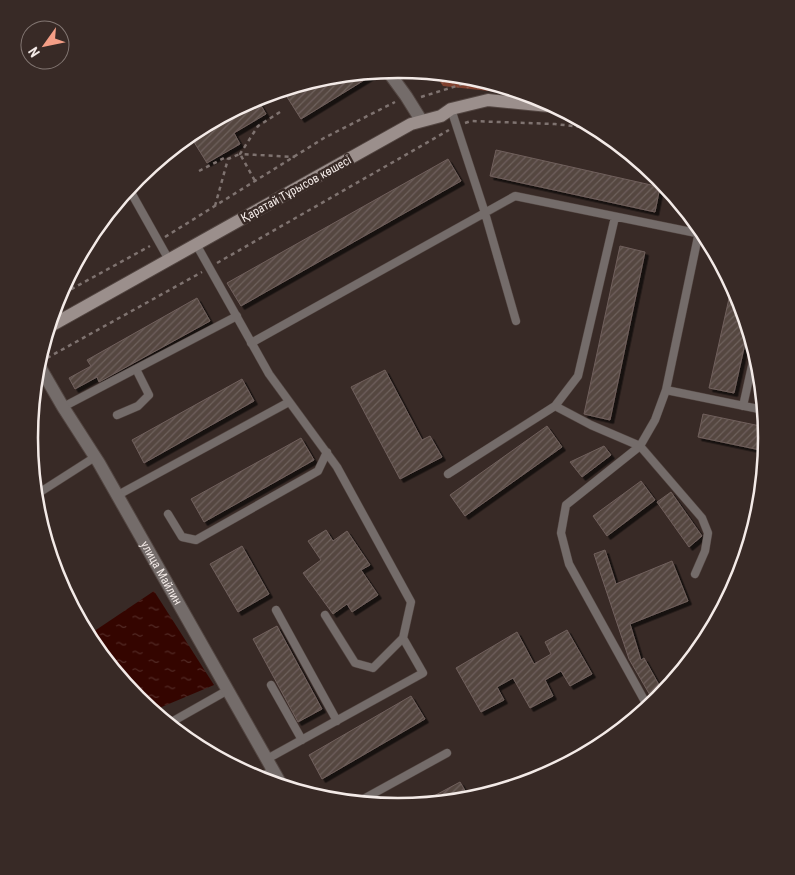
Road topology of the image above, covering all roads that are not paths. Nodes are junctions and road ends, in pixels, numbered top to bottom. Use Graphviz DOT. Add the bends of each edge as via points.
graph roads {
  1 [pos="393,78"];
  2 [pos="536,105"];
  3 [pos="450,109"];
  4 [pos="421,120"];
  5 [pos="132,194"];
  6 [pos="484,213"];
  7 [pos="615,217"];
  8 [pos="692,230"];
  9 [pos="699,241"];
  10 [pos="196,244"];
  11 [pos="168,260"];
  12 [pos="237,316"];
  13 [pos="516,321"];
  14 [pos="57,322"];
  15 [pos="251,342"];
  16 [pos="136,369"];
  17 [pos="751,369"];
  18 [pos="43,373"];
  19 [pos="666,390"];
  20 [pos="289,402"];
  21 [pos="555,406"];
  22 [pos="743,406"];
  23 [pos="63,408"];
  24 [pos="756,409"];
  25 [pos="117,415"];
  26 [pos="640,446"];
  27 [pos="326,452"];
  28 [pos="95,457"];
  29 [pos="448,474"];
  30 [pos="42,491"];
  31 [pos="118,496"];
  32 [pos="168,514"];
  33 [pos="695,574"];
  34 [pos="276,610"];
  35 [pos="325,615"];
  36 [pos="404,638"];
  37 [pos="271,685"];
  38 [pos="228,690"];
  39 [pos="644,700"];
  40 [pos="175,720"];
  41 [pos="337,721"];
  42 [pos="302,740"];
  43 [pos="447,753"];
  44 [pos="270,765"];
  45 [pos="264,772"];
  46 [pos="276,776"];
  47 [pos="368,796"];
  1 -- 4 [label="street"];
  2 -- 3 [label="main road, Қаратай Тұрысов көшесі" via="488,100"];
  3 -- 4 [label="main road, Қаратай Тұрысов көшесі" via="441,116"];
  3 -- 6 [label="lane"];
  4 -- 10 [label="main road, Қаратай Тұрысов көшесі"];
  5 -- 11 [label="lane"];
  6 -- 7 [label="lane" via="515,196"];
  6 -- 13 [label="lane"];
  6 -- 15 [label="lane"];
  7 -- 8 [label="lane"];
  7 -- 21 [label="lane" via="578,376"];
  9 -- 19 [label="lane"];
  10 -- 11 [label="main road, Қаратай Тұрысов көшесі"];
  10 -- 12 [label="lane"];
  11 -- 14 [label="main road, Қаратай Тұрысов көшесі"];
  12 -- 15 [label="lane"];
  12 -- 16 [label="lane"];
  15 -- 20 [label="lane"];
  16 -- 23 [label="lane"];
  16 -- 25 [label="lane" via="149,395 138,406"];
  17 -- 22 [label="lane"];
  18 -- 23 [label="street, улица Майлин"];
  19 -- 22 [label="lane"];
  19 -- 26 [label="lane" via="655,420"];
  20 -- 27 [label="lane"];
  20 -- 31 [label="lane"];
  21 -- 26 [label="lane" via="591,426"];
  21 -- 29 [label="lane"];
  22 -- 24 [label="lane"];
  23 -- 28 [label="street, улица Майлин"];
  26 -- 33 [label="lane" via="702,518 708,533 705,551"];
  26 -- 39 [label="lane" via="566,505 561,533 569,564"];
  27 -- 32 [label="lane" via="318,471 196,540 182,537"];
  27 -- 36 [label="lane" via="411,602"];
  28 -- 30 [label="lane"];
  28 -- 31 [label="street, улица Майлин"];
  31 -- 38 [label="street, улица Майлин"];
  34 -- 41 [label="lane"];
  35 -- 36 [label="lane" via="355,663 373,668"];
  36 -- 41 [label="lane" via="423,673"];
  37 -- 42 [label="lane"];
  38 -- 40 [label="lane"];
  38 -- 44 [label="street, улица Майлин"];
  41 -- 42 [label="lane"];
  42 -- 44 [label="lane"];
  43 -- 47 [label="lane"];
  44 -- 45 [label="lane"];
  44 -- 46 [label="street, улица Майлин"];
}
